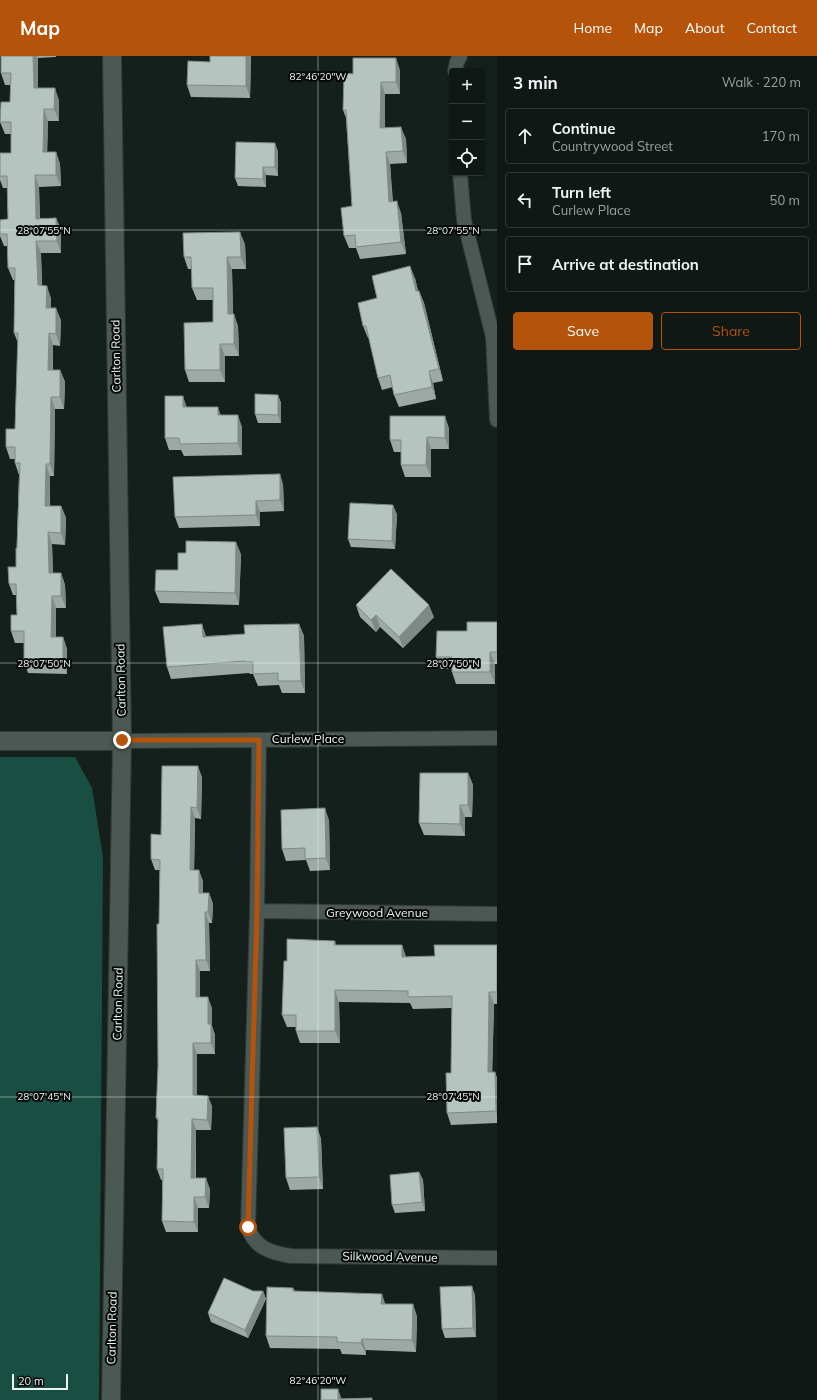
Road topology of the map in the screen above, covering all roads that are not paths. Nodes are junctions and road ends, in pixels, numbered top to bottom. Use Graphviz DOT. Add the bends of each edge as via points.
graph roads {
  1 [pos="112,56"];
  2 [pos="460,56"];
  3 [pos="456,68"];
  4 [pos="460,176"];
  5 [pos="497,420"];
  6 [pos="497,738"];
  7 [pos="122,740"];
  8 [pos="259,740"];
  9 [pos="0,741"];
  10 [pos="257,912"];
  11 [pos="497,914"];
  12 [pos="497,1258"];
  13 [pos="111,1400"];
  1 -- 7 [label="street, Carlton Road"];
  2 -- 3 [label="street"];
  4 -- 5 [label="street" via="464,220 493,336"];
  6 -- 8 [label="street, Curlew Place"];
  7 -- 8 [label="street, Curlew Place"];
  7 -- 9 [label="street, Curlew Place"];
  7 -- 13 [label="street, Carlton Road"];
  8 -- 10 [label="street, Silkwood Avenue"];
  10 -- 11 [label="street, Greywood Avenue"];
  10 -- 12 [label="street, Silkwood Avenue" via="248,1227 252,1237 260,1246 284,1255"];
}
